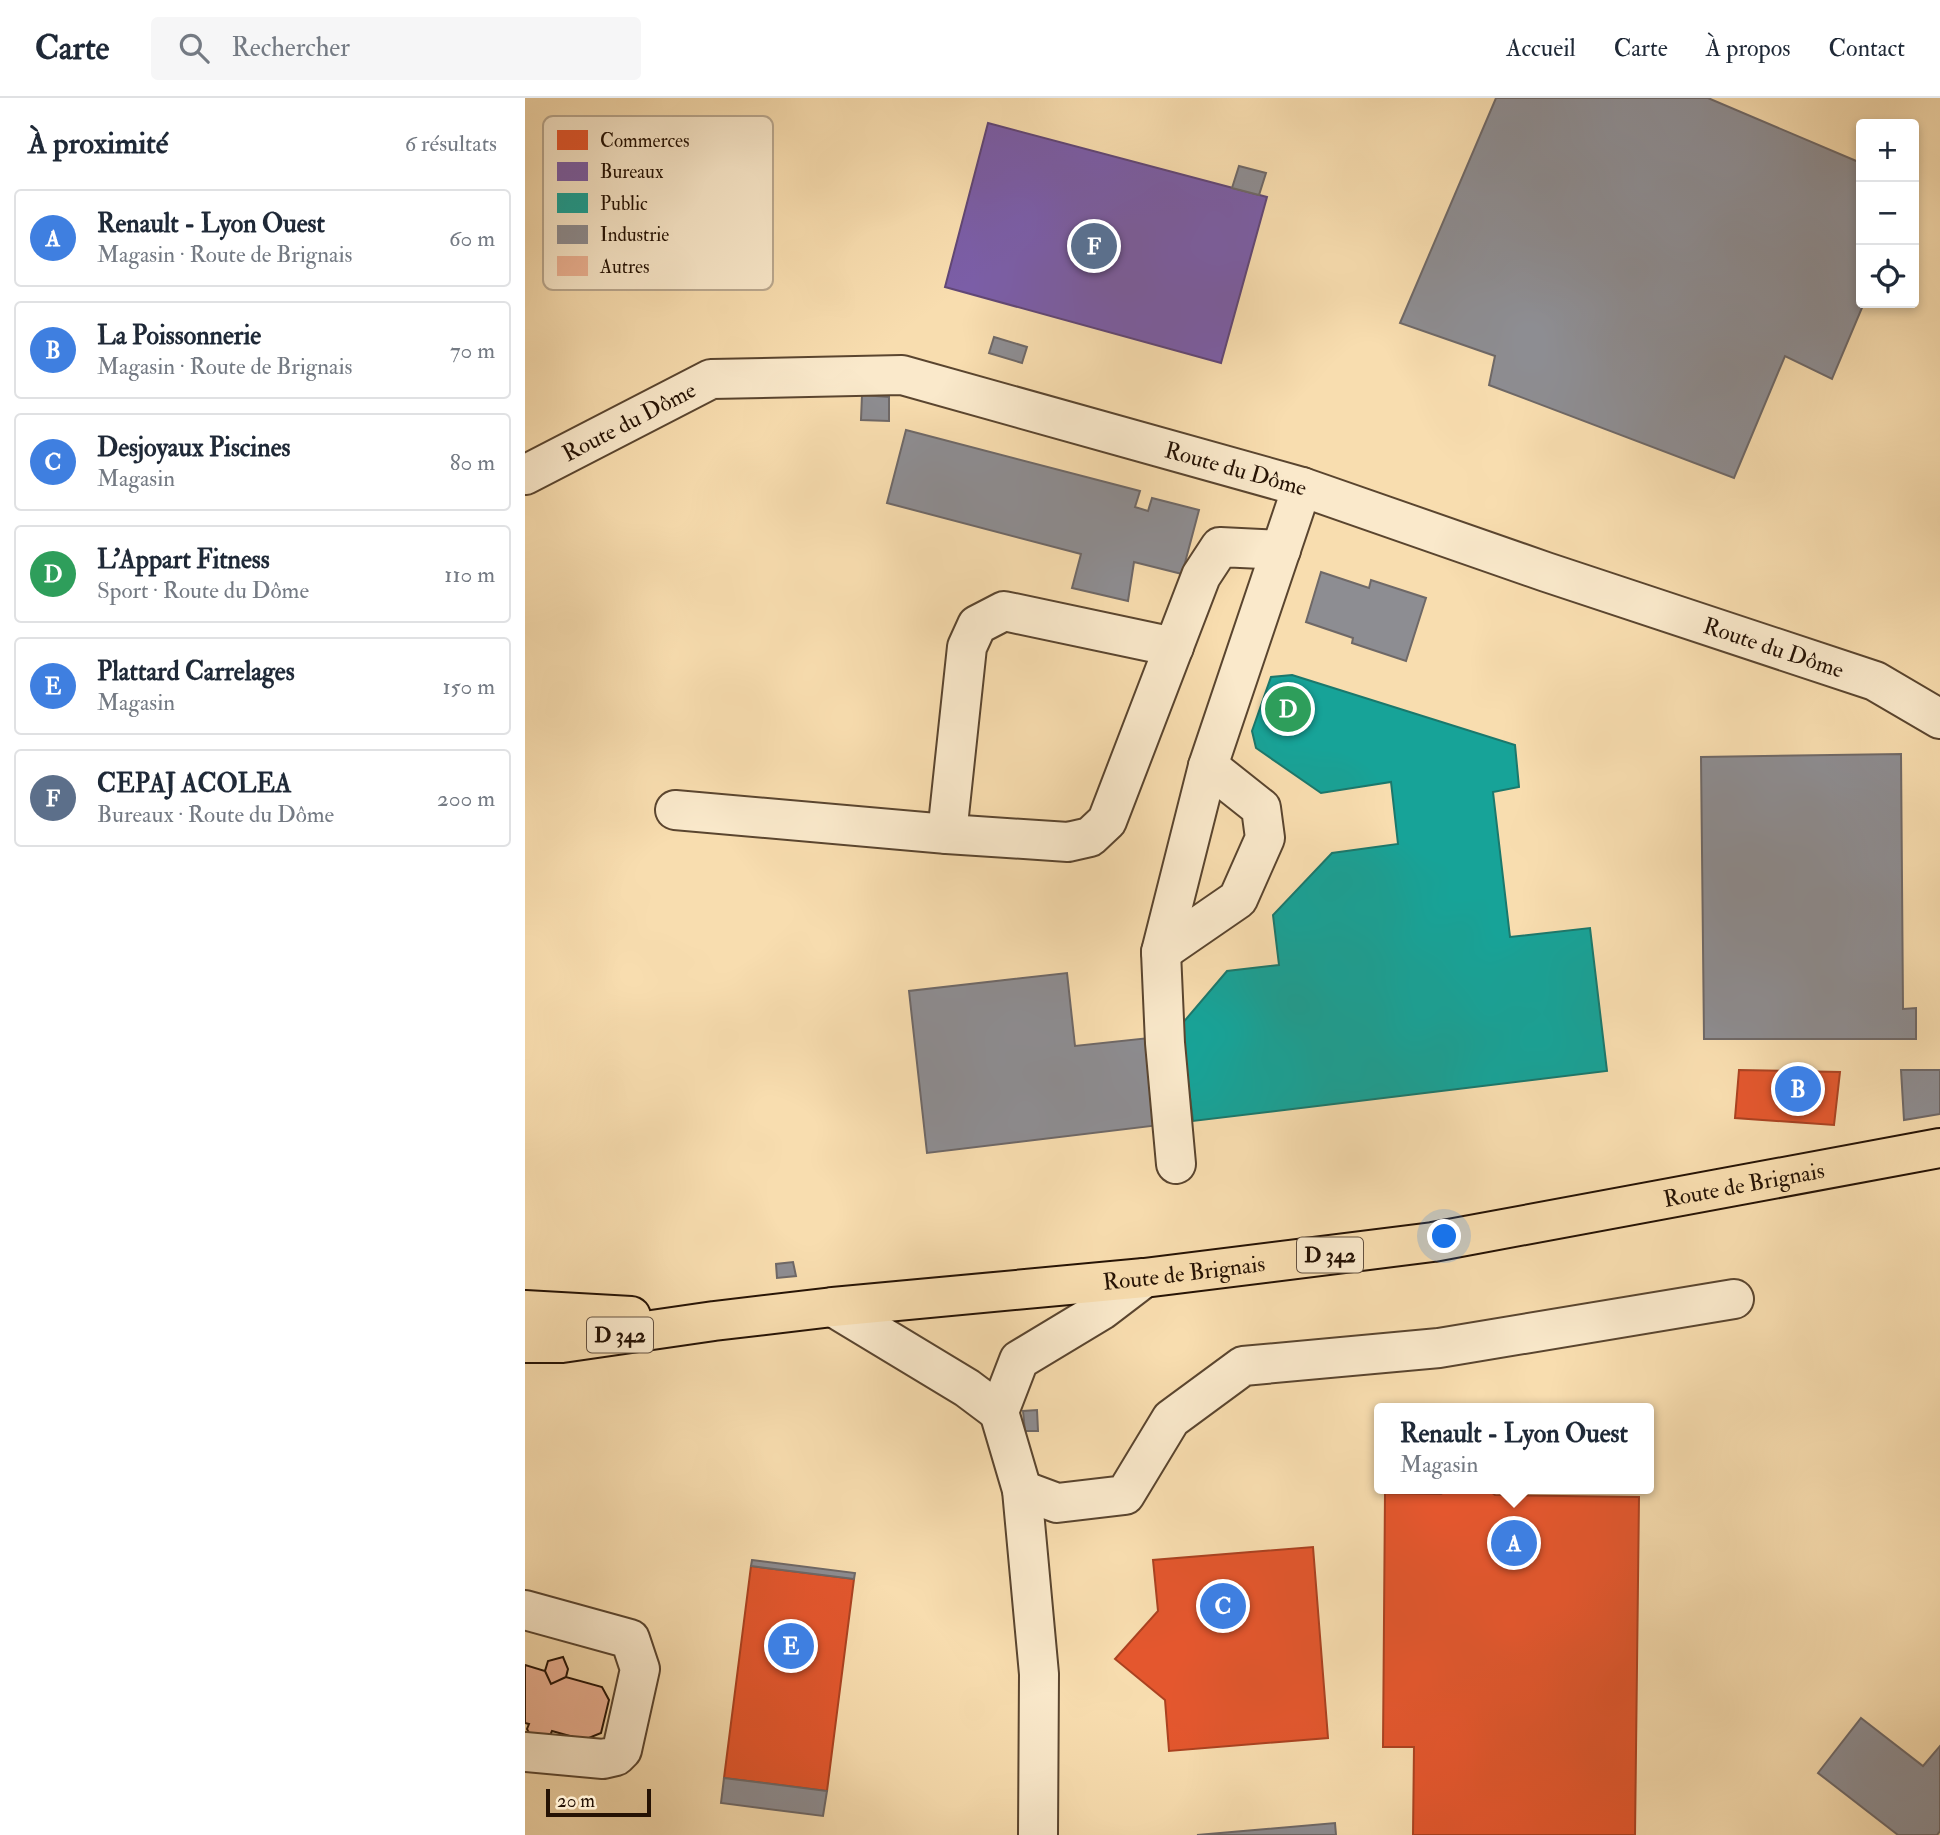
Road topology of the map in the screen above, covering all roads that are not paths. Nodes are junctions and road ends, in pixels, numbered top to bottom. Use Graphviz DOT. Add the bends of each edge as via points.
graph roads {
  1 [pos="525,475"];
  2 [pos="1302,487"];
  3 [pos="1281,550"];
  4 [pos="1174,647"];
  5 [pos="1940,719"];
  6 [pos="1208,766"];
  7 [pos="675,810"];
  8 [pos="947,834"];
  9 [pos="1161,952"];
  10 [pos="1940,1148"];
  11 [pos="1176,1164"];
  12 [pos="1144,1278"];
  13 [pos="1734,1299"];
  14 [pos="833,1307"];
  15 [pos="525,1310"];
  16 [pos="714,1321"];
  17 [pos="525,1343"];
  18 [pos="999,1412"];
  19 [pos="1022,1490"];
  20 [pos="525,1610"];
  21 [pos="525,1752"];
  22 [pos="1038,1835"];
  1 -- 2 [label="street, Route du Dôme" via="711,379 902,376"];
  2 -- 3 [label="street"];
  2 -- 5 [label="street, Route du Dôme" via="1875,681"];
  3 -- 4 [label="street" via="1220,547 1201,576"];
  3 -- 6 [label="street"];
  4 -- 8 [label="street" via="1107,821 1090,836 1068,842"];
  4 -- 8 [label="street" via="1003,611 977,625 967,647"];
  6 -- 9 [label="street"];
  6 -- 9 [label="street" via="1261,808 1265,838 1238,899"];
  7 -- 8 [label="street"];
  9 -- 11 [label="street"];
  10 -- 12 [label="main road, Route de Brignais / D 342" via="1433,1242"];
  12 -- 14 [label="main road, Route de Brignais / D 342"];
  12 -- 18 [label="street" via="1102,1310 1019,1360"];
  13 -- 19 [label="street" via="1439,1348 1243,1366 1171,1419 1125,1495 1057,1503"];
  14 -- 16 [label="main road, Route de Brignais / D 342"];
  14 -- 18 [label="street"];
  15 -- 16 [label="main road, Route de Brignais / D 342"];
  16 -- 17 [label="main road, Route de Brignais / D 342" via="562,1343"];
  18 -- 19 [label="street"];
  19 -- 22 [label="street" via="1039,1674"];
  20 -- 21 [label="street" via="630,1639 640,1669 622,1750 616,1756 603,1759"];
}
